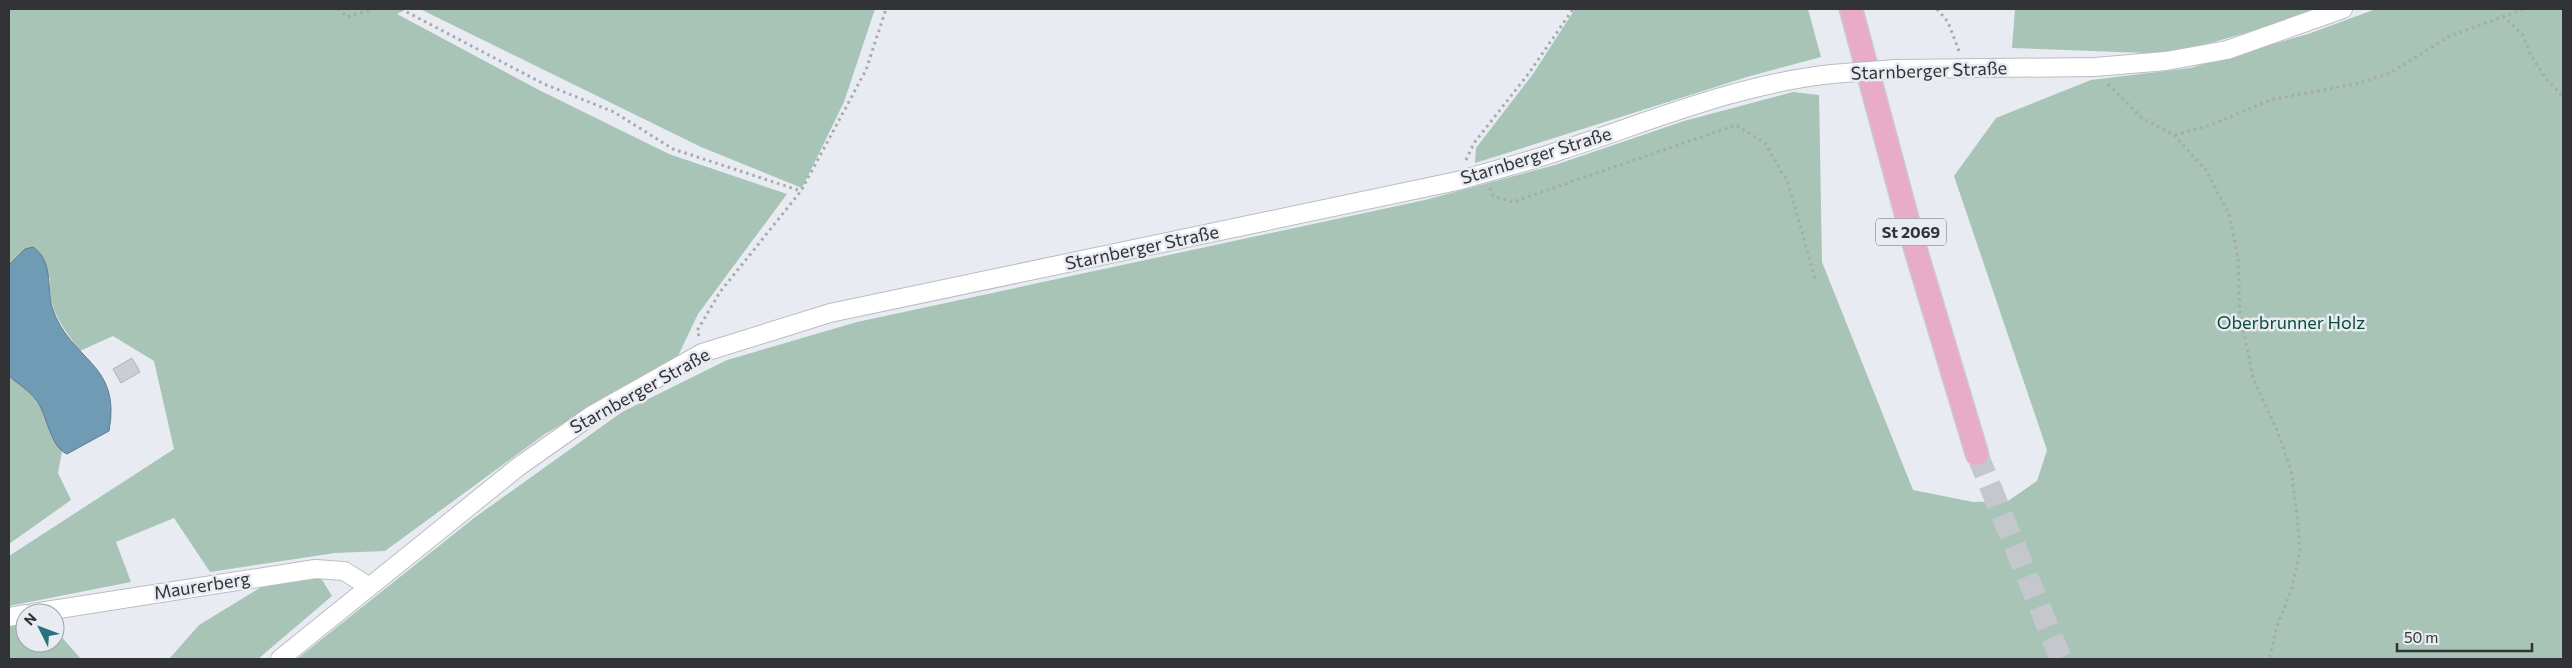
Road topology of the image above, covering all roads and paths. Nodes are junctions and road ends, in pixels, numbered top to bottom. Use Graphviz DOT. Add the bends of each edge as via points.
graph roads {
  1 [pos="338,9"];
  2 [pos="373,9"];
  3 [pos="401,9"];
  4 [pos="886,9"];
  5 [pos="1573,9"];
  6 [pos="1850,9"];
  7 [pos="1937,9"];
  8 [pos="2343,9"];
  9 [pos="2524,9"];
  10 [pos="2503,16"];
  11 [pos="1965,68"];
  12 [pos="2095,68"];
  13 [pos="2563,97"];
  14 [pos="2174,135"];
  15 [pos="1484,173"];
  16 [pos="1456,181"];
  17 [pos="801,191"];
  18 [pos="1815,279"];
  19 [pos="702,353"];
  20 [pos="1978,454"];
  21 [pos="368,586"];
  22 [pos="65,608"];
  23 [pos="280,659"];
  24 [pos="2269,659"];
  1 -- 2 [label="path" via="347,17"];
  3 -- 17 [label="path" via="544,84 614,112 673,149"];
  4 -- 17 [label="path" via="866,70"];
  5 -- 16 [label="path" via="1529,73 1474,143"];
  6 -- 20 [label="main road, St 2069" via="1916,251"];
  7 -- 11 [label="path" via="1948,22"];
  8 -- 12 [label="street, Starnberger Straße" via="2227,50 2166,61"];
  9 -- 10 [label="path"];
  10 -- 13 [label="path" via="2523,35 2531,56"];
  10 -- 14 [label="path" via="2450,36 2390,73 2359,83 2270,100 2211,125"];
  11 -- 12 [label="street, Starnberger Straße"];
  11 -- 15 [label="street, Starnberger Straße, bridge" via="1894,69 1809,77 1717,98"];
  12 -- 14 [label="path" via="2113,91 2142,118"];
  14 -- 24 [label="path" via="2206,170 2229,214 2238,257 2240,314 2253,378 2291,470 2300,551"];
  15 -- 16 [label="street, Starnberger Straße"];
  15 -- 18 [label="path" via="1493,196 1513,202 1736,125 1765,143 1788,182"];
  16 -- 19 [label="street, Starnberger Straße" via="830,313"];
  17 -- 19 [label="path" via="720,292 698,331"];
  19 -- 21 [label="street, Starnberger Straße" via="592,414 518,467"];
  21 -- 22 [label="street, Maurerberg" via="344,571 315,569"];
  21 -- 23 [label="street, Starnberger Straße"];
}
